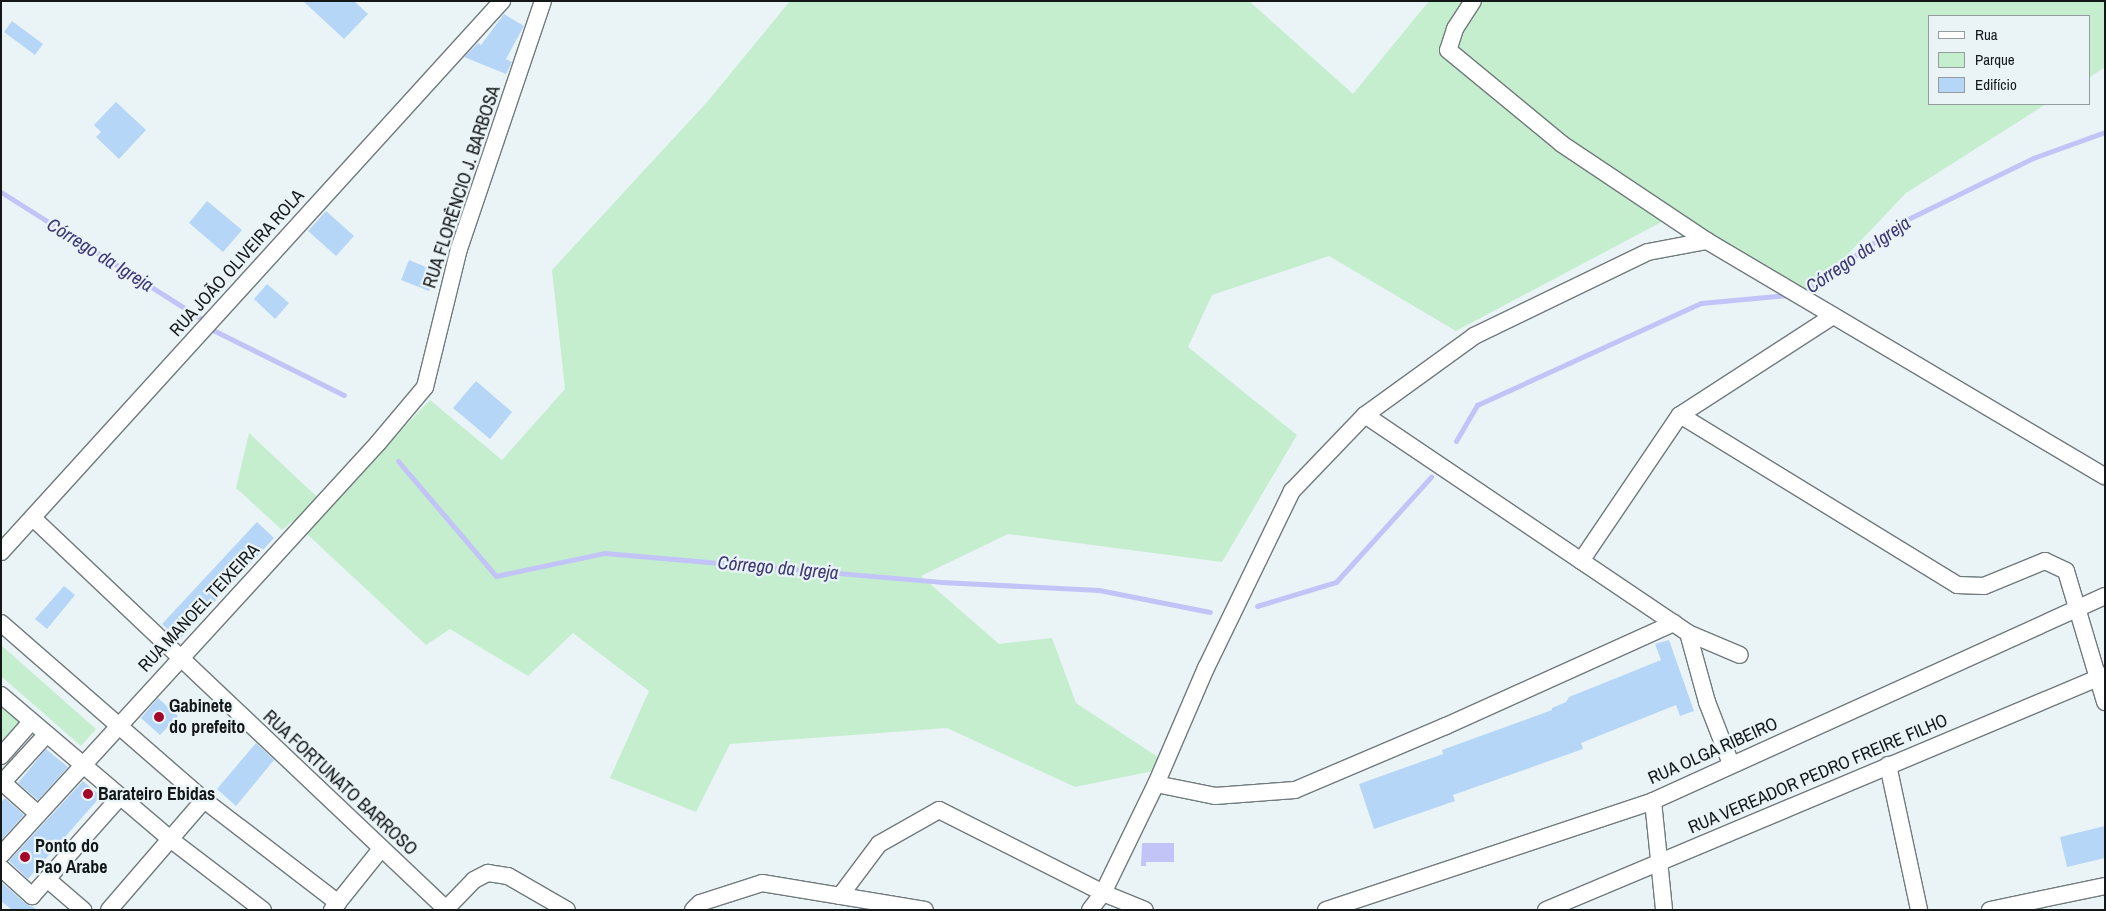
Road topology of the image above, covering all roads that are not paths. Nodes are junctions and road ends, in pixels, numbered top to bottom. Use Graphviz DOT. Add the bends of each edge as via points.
graph roads {
  1 [pos="502,1"];
  2 [pos="543,1"];
  3 [pos="1473,1"];
  4 [pos="1707,241"];
  5 [pos="1834,316"];
  6 [pos="425,387"];
  7 [pos="1365,415"];
  8 [pos="1680,415"];
  9 [pos="2105,476"];
  10 [pos="33,518"];
  11 [pos="1,552"];
  12 [pos="1581,562"];
  13 [pos="2105,596"];
  14 [pos="2078,608"];
  15 [pos="1,623"];
  16 [pos="1674,623"];
  17 [pos="1688,633"];
  18 [pos="1740,655"];
  19 [pos="178,658"];
  20 [pos="2102,676"];
  21 [pos="1,695"];
  22 [pos="2105,702"];
  23 [pos="32,722"];
  24 [pos="118,725"];
  25 [pos="46,735"];
  26 [pos="1,756"];
  27 [pos="1731,764"];
  28 [pos="84,765"];
  29 [pos="1888,765"];
  30 [pos="2,782"];
  31 [pos="1156,784"];
  32 [pos="120,797"];
  33 [pos="204,800"];
  34 [pos="1652,800"];
  35 [pos="38,814"];
  36 [pos="170,839"];
  37 [pos="380,850"];
  38 [pos="1,855"];
  39 [pos="1659,864"];
  40 [pos="1,868"];
  41 [pos="47,879"];
  42 [pos="2105,886"];
  43 [pos="1102,893"];
  44 [pos="840,896"];
  45 [pos="335,906"];
  46 [pos="75,908"];
  47 [pos="109,910"];
  48 [pos="263,910"];
  49 [pos="447,910"];
  50 [pos="566,910"];
  51 [pos="693,910"];
  52 [pos="925,910"];
  53 [pos="1090,910"];
  54 [pos="1145,910"];
  55 [pos="1326,910"];
  56 [pos="1546,910"];
  57 [pos="1664,910"];
  58 [pos="1919,910"];
  59 [pos="1990,910"];
  1 -- 10 [label="street, RUA JOÃO OLIVEIRA ROLA"];
  2 -- 6 [label="street, RUA FLORÊNCIO J. BARBOSA" via="459,249"];
  3 -- 4 [label="street" via="1455,29 1448,50 1562,144"];
  4 -- 5 [label="street" via="1802,294"];
  4 -- 7 [label="street" via="1648,252 1474,336"];
  5 -- 8 [label="street"];
  5 -- 9 [label="street"];
  6 -- 19 [label="street, RUA MANOEL TEIXEIRA" via="378,443"];
  7 -- 12 [label="street"];
  7 -- 31 [label="street" via="1292,490 1206,668"];
  8 -- 12 [label="street"];
  8 -- 14 [label="street" via="1957,585 1984,586 2045,561 2066,571"];
  10 -- 11 [label="street, RUA JOÃO OLIVEIRA ROLA"];
  10 -- 19 [label="street, RUA FORTUNATO BARROSO"];
  12 -- 16 [label="street"];
  13 -- 14 [label="street, RUA OLGA RIBEIRO"];
  14 -- 20 [label="street"];
  14 -- 27 [label="street, RUA OLGA RIBEIRO"];
  15 -- 24 [label="street"];
  16 -- 17 [label="street"];
  16 -- 31 [label="street" via="1295,790 1215,796"];
  17 -- 18 [label="street"];
  17 -- 27 [label="street" via="1707,702"];
  19 -- 24 [label="street, RUA MANOEL TEIXEIRA"];
  19 -- 37 [label="street, RUA FORTUNATO BARROSO"];
  20 -- 22 [label="street"];
  20 -- 29 [label="street, RUA VEREADOR PEDRO FREIRE FILHO"];
  21 -- 23 [label="street"];
  23 -- 25 [label="street"];
  23 -- 26 [label="street"];
  24 -- 28 [label="street, RUA MANOEL TEIXEIRA"];
  24 -- 33 [label="street"];
  25 -- 28 [label="street"];
  25 -- 30 [label="street"];
  27 -- 34 [label="street, RUA OLGA RIBEIRO"];
  28 -- 32 [label="street"];
  28 -- 35 [label="street, RUA MANOEL TEIXEIRA"];
  29 -- 39 [label="street, RUA VEREADOR PEDRO FREIRE FILHO"];
  29 -- 58 [label="street"];
  30 -- 35 [label="street"];
  31 -- 43 [label="street"];
  32 -- 36 [label="street"];
  32 -- 41 [label="street"];
  33 -- 36 [label="street"];
  33 -- 45 [label="street"];
  34 -- 39 [label="street"];
  34 -- 55 [label="street, RUA OLGA RIBEIRO"];
  35 -- 38 [label="street, RUA MANOEL TEIXEIRA"];
  36 -- 47 [label="street"];
  36 -- 48 [label="street"];
  37 -- 45 [label="street"];
  37 -- 49 [label="street, RUA FORTUNATO BARROSO"];
  39 -- 56 [label="street, RUA VEREADOR PEDRO FREIRE FILHO"];
  39 -- 57 [label="street"];
  40 -- 41 [label="street" via="32,896"];
  41 -- 46 [label="street"];
  42 -- 59 [label="street"];
  43 -- 44 [label="street" via="939,810 878,844"];
  43 -- 53 [label="street"];
  43 -- 54 [label="street"];
  44 -- 51 [label="street" via="762,882 700,902"];
  44 -- 52 [label="street"];
  49 -- 50 [label="street" via="474,880 488,873 508,876"];
}
